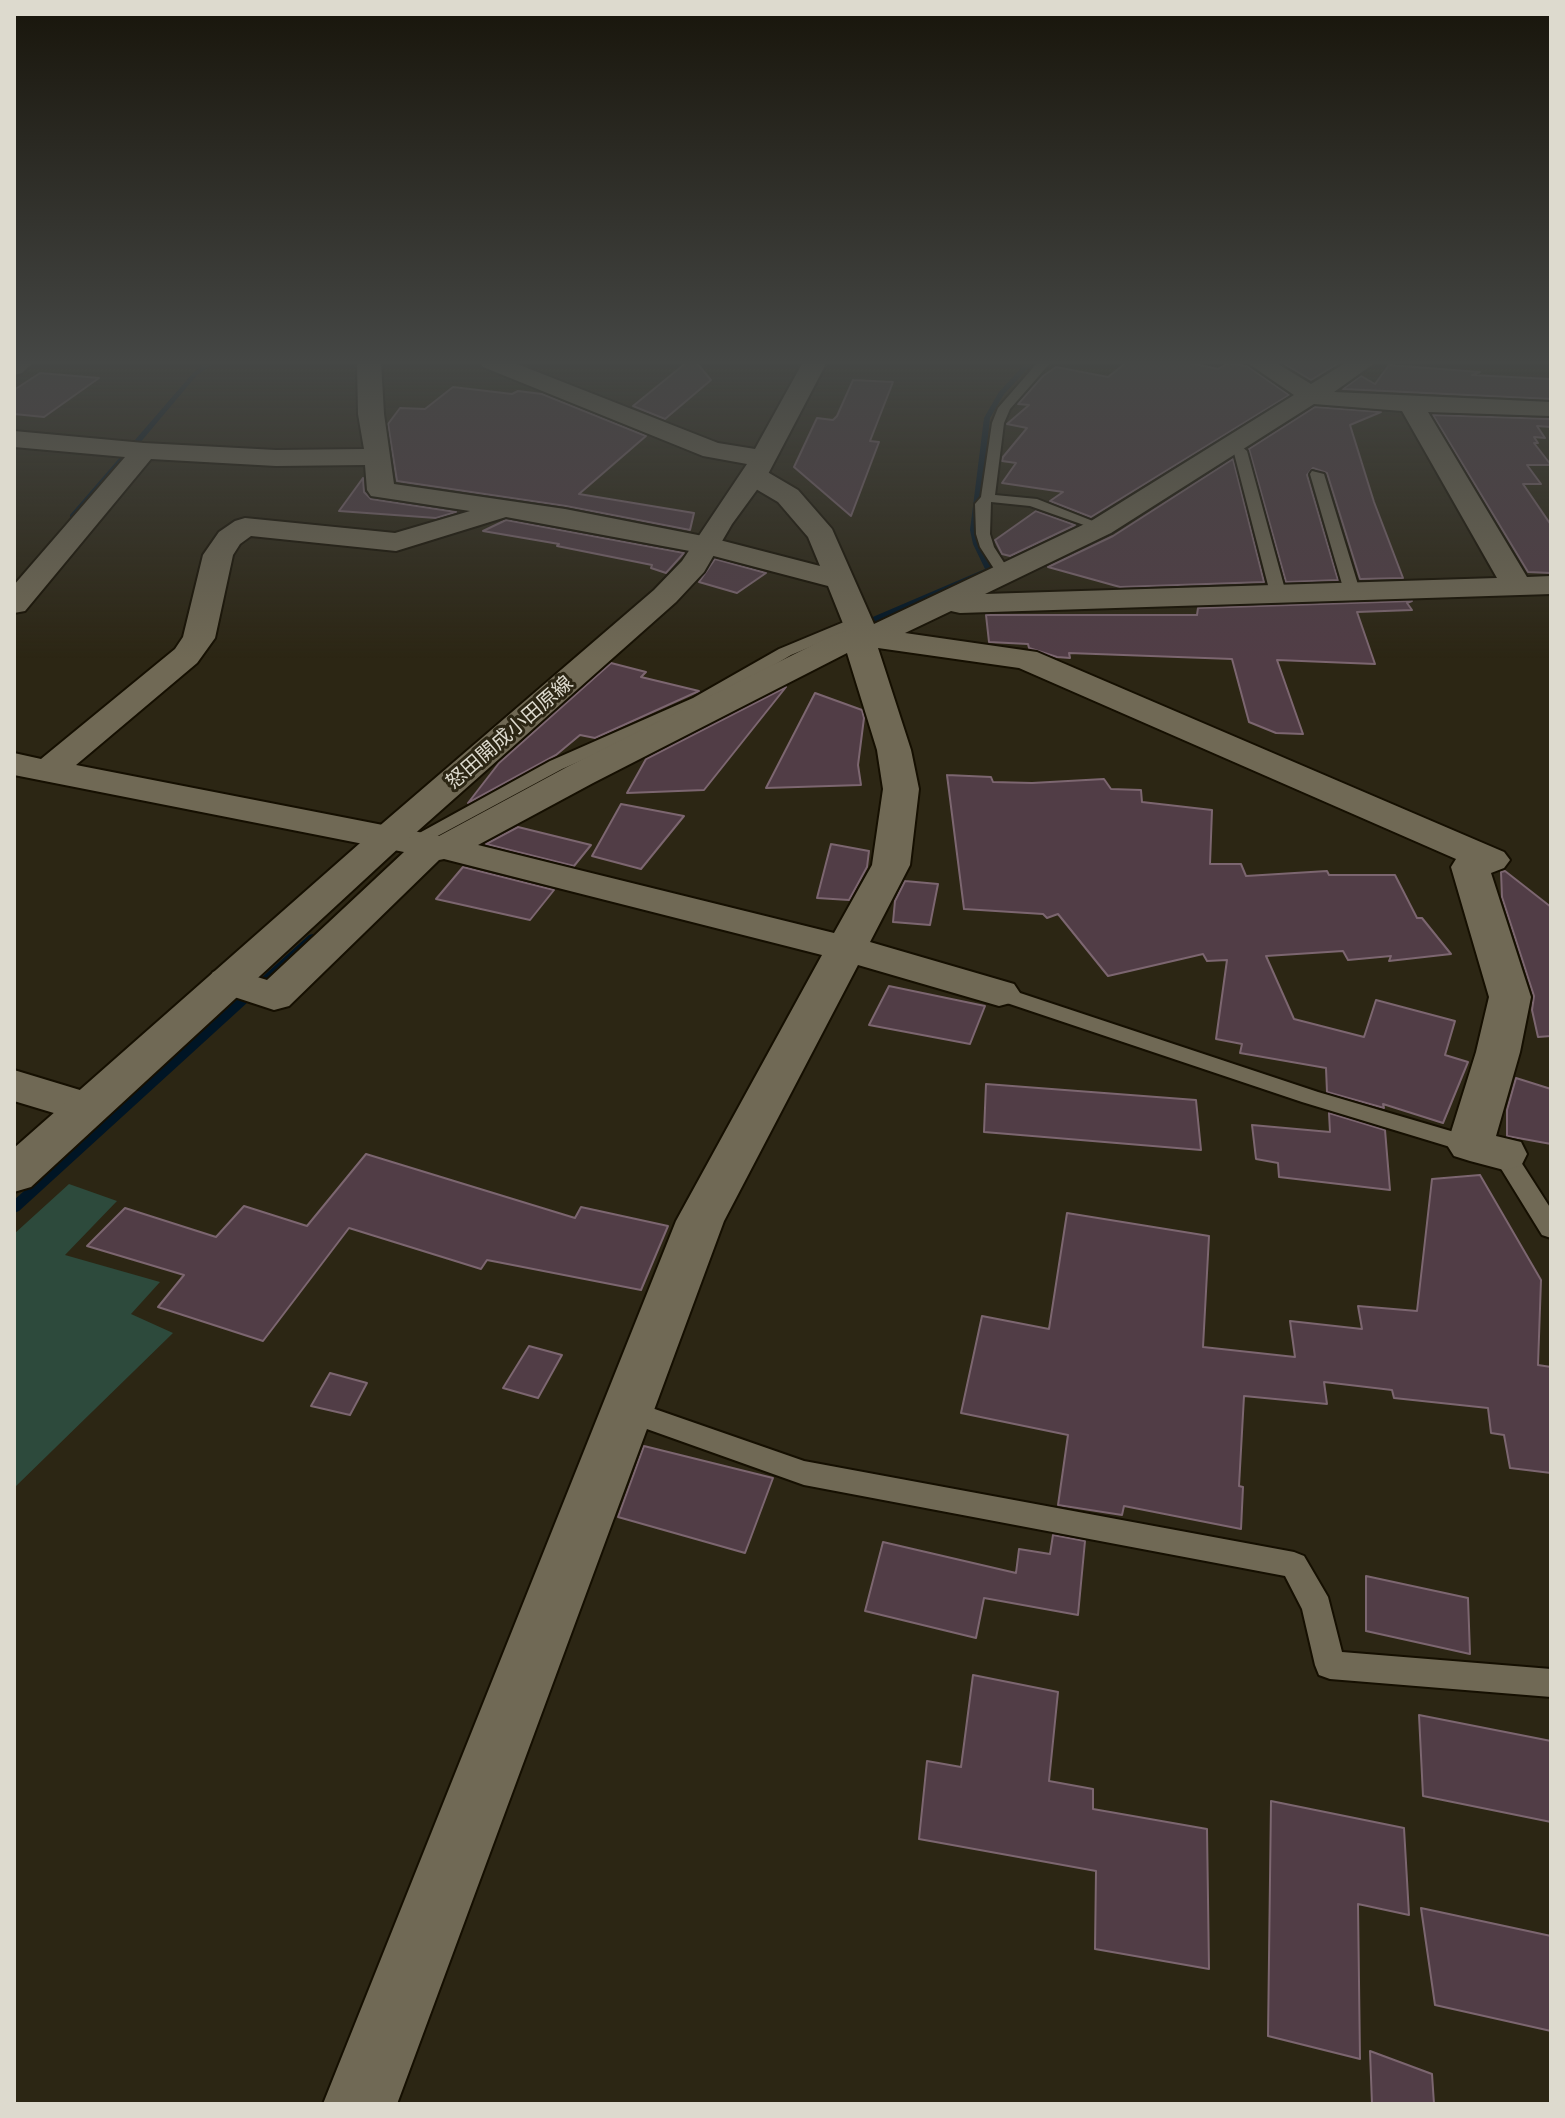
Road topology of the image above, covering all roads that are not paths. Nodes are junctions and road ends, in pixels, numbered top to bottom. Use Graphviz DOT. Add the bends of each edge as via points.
graph roads {
  1 [pos="136,461"];
  2 [pos="378,461"];
  3 [pos="741,461"];
  4 [pos="761,461"];
  5 [pos="993,461"];
  6 [pos="1206,461"];
  7 [pos="1243,461"];
  8 [pos="1444,461"];
  9 [pos="758,467"];
  10 [pos="1317,474"];
  11 [pos="988,498"];
  12 [pos="511,508"];
  13 [pos="1101,527"];
  14 [pos="708,546"];
  15 [pos="1005,575"];
  16 [pos="841,580"];
  17 [pos="1551,585"];
  18 [pos="1517,586"];
  19 [pos="1352,591"];
  20 [pos="1278,593"];
  21 [pos="14,604"];
  22 [pos="938,605"];
  23 [pos="860,629"];
  24 [pos="31,768"];
  25 [pos="420,844"];
  26 [pos="848,949"];
  27 [pos="228,981"];
  28 [pos="999,993"];
  29 [pos="14,1085"];
  30 [pos="87,1108"];
  31 [pos="1487,1150"];
  32 [pos="14,1175"];
  33 [pos="1551,1229"];
  34 [pos="626,1410"];
  35 [pos="1551,1683"];
  36 [pos="360,2104"];
  1 -- 21 [label="street"];
  2 -- 12 [label="street" via="381,490"];
  3 -- 9 [label="street"];
  4 -- 9 [label="street, 怒田開成小田原線"];
  5 -- 11 [label="lane"];
  6 -- 13 [label="street"];
  7 -- 20 [label="lane"];
  8 -- 18 [label="street"];
  9 -- 14 [label="street, 怒田開成小田原線"];
  9 -- 16 [label="street" via="822,535"];
  10 -- 19 [label="lane"];
  11 -- 13 [label="lane" via="1032,502"];
  11 -- 15 [label="lane" via="982,504 983,534"];
  12 -- 14 [label="street"];
  12 -- 24 [label="street" via="396,542 245,527 218,555 199,638 186,656"];
  13 -- 15 [label="street"];
  14 -- 16 [label="street"];
  14 -- 25 [label="street, 怒田開成小田原線"];
  15 -- 22 [label="street"];
  16 -- 23 [label="street"];
  17 -- 18 [label="street"];
  18 -- 19 [label="street"];
  19 -- 20 [label="street"];
  20 -- 22 [label="street"];
  22 -- 23 [label="street" via="876,635"];
  23 -- 25 [label="street" via="742,696 580,775"];
  23 -- 26 [label="street" via="901,789 891,865"];
  23 -- 31 [label="street" via="1026,659 1491,860 1470,867 1510,997"];
  24 -- 25 [label="street"];
  25 -- 26 [label="street"];
  25 -- 27 [label="street, 怒田開成小田原線"];
  25 -- 27 [label="street" via="426,852 274,997"];
  26 -- 28 [label="street"];
  26 -- 34 [label="street" via="700,1221"];
  27 -- 30 [label="street, 怒田開成小田原線"];
  28 -- 31 [label="lane"];
  29 -- 30 [label="street"];
  30 -- 32 [label="street, 怒田開成小田原線"];
  31 -- 33 [label="lane"];
  34 -- 35 [label="lane" via="804,1473 1294,1565 1317,1607 1330,1665"];
  34 -- 36 [label="street"];
}
